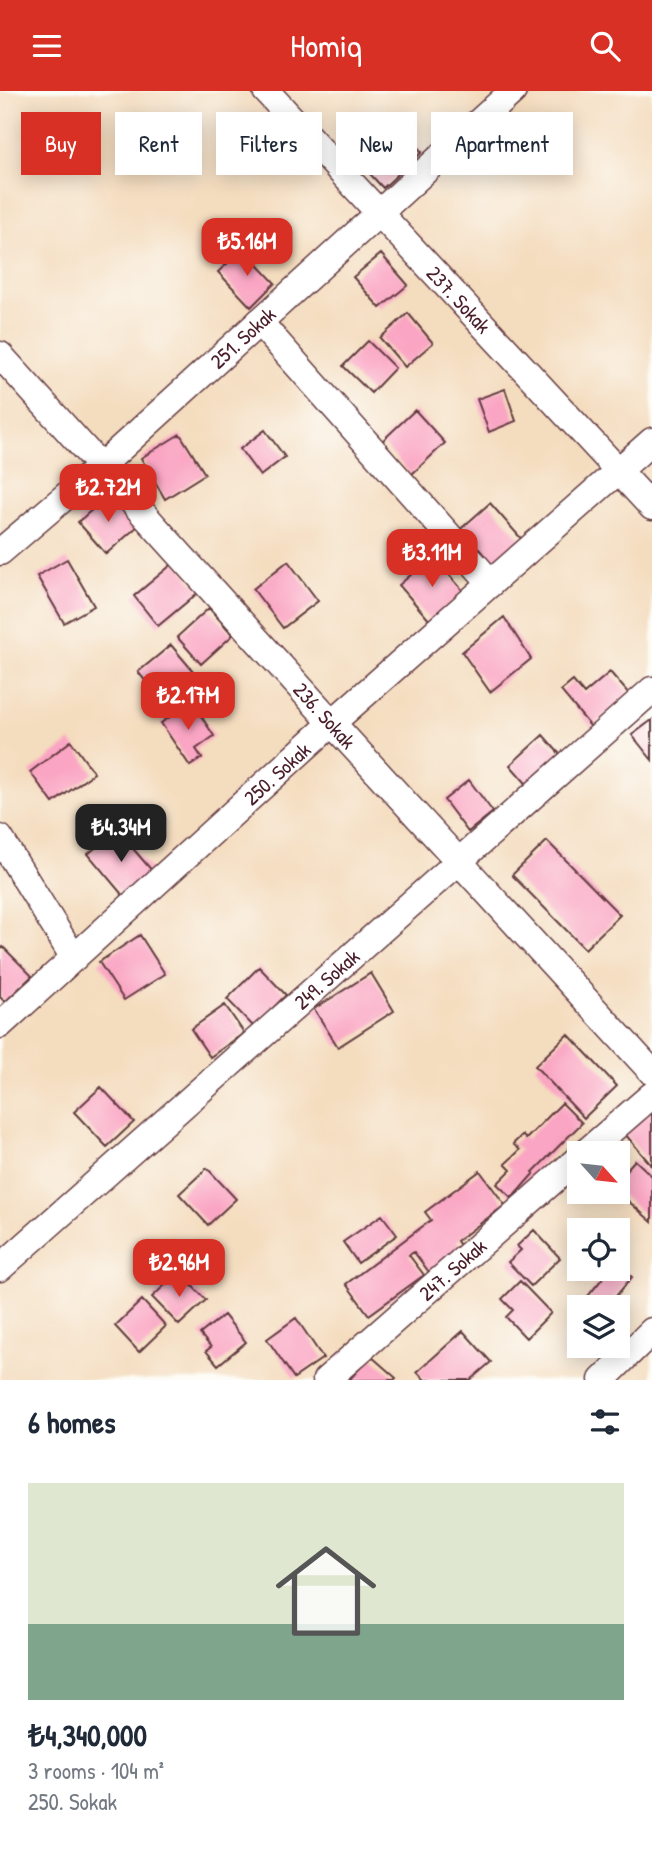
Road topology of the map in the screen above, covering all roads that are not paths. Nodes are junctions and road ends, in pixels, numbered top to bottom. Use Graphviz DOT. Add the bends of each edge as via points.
graph roads {
  1 [pos="266,91"];
  2 [pos="513,91"];
  3 [pos="379,213"];
  4 [pos="259,322"];
  5 [pos="0,355"];
  6 [pos="652,441"];
  7 [pos="100,467"];
  8 [pos="618,471"];
  9 [pos="652,506"];
  10 [pos="0,552"];
  11 [pos="491,583"];
  12 [pos="652,690"];
  13 [pos="332,723"];
  14 [pos="0,838"];
  15 [pos="458,861"];
  16 [pos="74,958"];
  17 [pos="0,1025"];
  18 [pos="652,1072"];
  19 [pos="652,1095"];
  20 [pos="599,1141"];
  21 [pos="567,1169"];
  22 [pos="0,1268"];
  23 [pos="652,1331"];
  24 [pos="326,1380"];
  25 [pos="602,1380"];
  1 -- 3 [label="street, 237. Sokak"];
  2 -- 3 [label="street, 251. Sokak"];
  3 -- 4 [label="street, 251. Sokak"];
  3 -- 8 [label="street, 237. Sokak"];
  4 -- 7 [label="street, 251. Sokak"];
  4 -- 11 [label="street"];
  5 -- 7 [label="street, 236. Sokak"];
  6 -- 8 [label="street, 250. Sokak"];
  7 -- 10 [label="street, 251. Sokak"];
  7 -- 13 [label="street, 236. Sokak"];
  8 -- 9 [label="street, 237. Sokak"];
  8 -- 11 [label="street, 250. Sokak"];
  11 -- 13 [label="street, 250. Sokak"];
  12 -- 15 [label="street, 249. Sokak"];
  13 -- 15 [label="street, 236. Sokak"];
  13 -- 16 [label="street, 250. Sokak"];
  14 -- 16 [label="street"];
  15 -- 18 [label="street, 236. Sokak"];
  15 -- 22 [label="street, 249. Sokak"];
  16 -- 17 [label="street, 250. Sokak"];
  19 -- 20 [label="street"];
  21 -- 24 [label="street, 247. Sokak"];
  23 -- 25 [label="street"];
}
